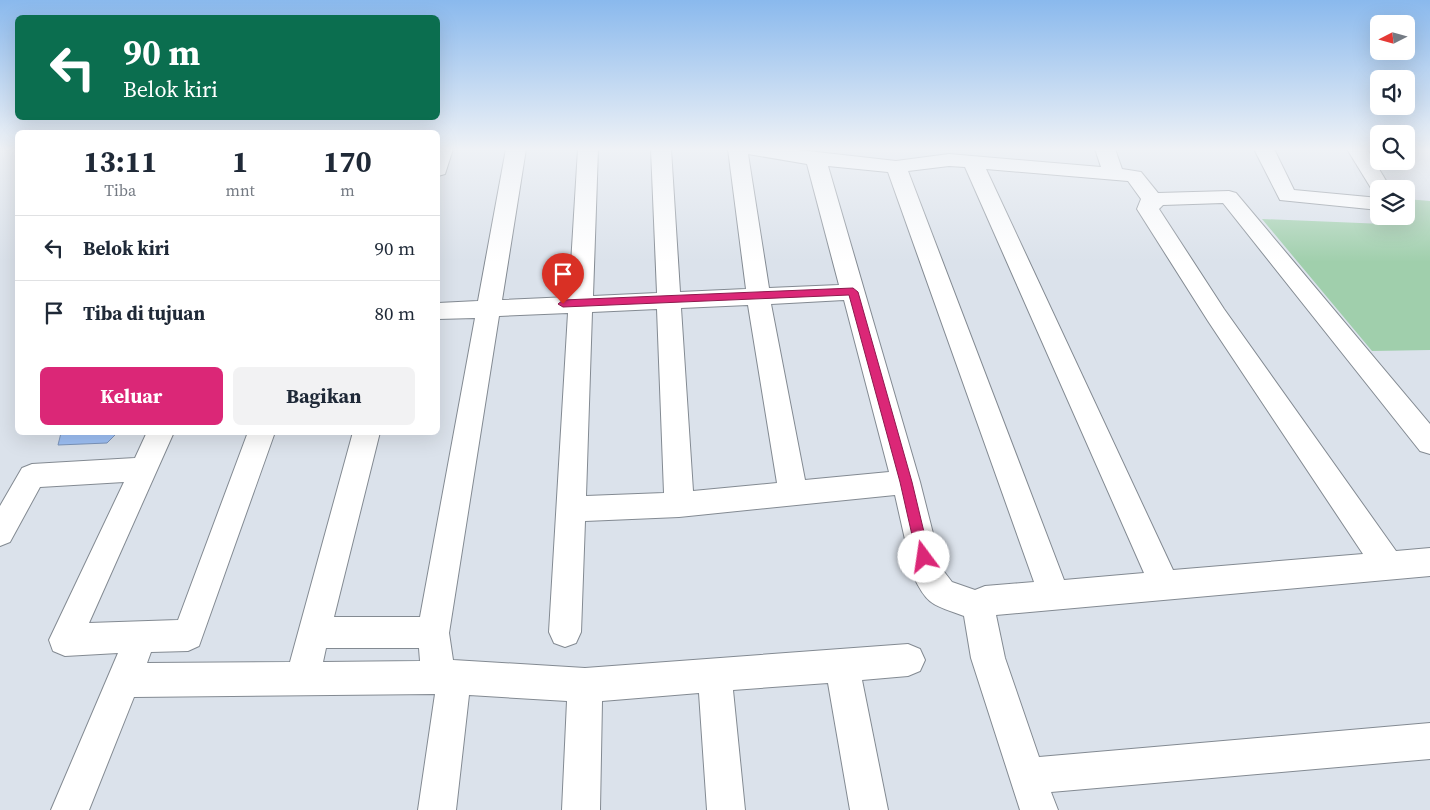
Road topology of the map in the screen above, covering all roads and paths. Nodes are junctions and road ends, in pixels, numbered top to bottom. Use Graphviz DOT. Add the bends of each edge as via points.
graph roads {
  1 [pos="510,187"];
  2 [pos="586,187"];
  3 [pos="663,187"];
  4 [pos="743,187"];
  5 [pos="824,187"];
  6 [pos="903,187"];
  7 [pos="984,187"];
  8 [pos="1142,187"];
  9 [pos="1282,187"];
  10 [pos="1153,201"];
  11 [pos="1370,203"];
  12 [pos="853,292"];
  13 [pos="758,295"];
  14 [pos="669,298"];
  15 [pos="581,303"];
  16 [pos="489,308"];
  17 [pos="440,311"];
  18 [pos="160,435"];
  19 [pos="261,435"];
  20 [pos="366,435"];
  21 [pos="1430,443"];
  22 [pos="144,469"];
  23 [pos="906,482"];
  24 [pos="793,494"];
  25 [pos="679,505"];
  26 [pos="571,509"];
  27 [pos="0,533"];
  28 [pos="1430,562"];
  29 [pos="1389,566"];
  30 [pos="1165,586"];
  31 [pos="1054,595"];
  32 [pos="978,606"];
  33 [pos="314,632"];
  34 [pos="565,632"];
  35 [pos="433,633"];
  36 [pos="141,637"];
  37 [pos="908,660"];
  38 [pos="842,665"];
  39 [pos="715,675"];
  40 [pos="446,677"];
  41 [pos="302,678"];
  42 [pos="123,680"];
  43 [pos="585,685"];
  44 [pos="1430,741"];
  45 [pos="1029,776"];
  46 [pos="70,810"];
  47 [pos="437,810"];
  48 [pos="581,810"];
  49 [pos="726,810"];
  50 [pos="869,810"];
  51 [pos="1039,810"];
  1 -- 16 [label="street"];
  2 -- 15 [label="street"];
  3 -- 14 [label="street"];
  4 -- 13 [label="street"];
  5 -- 12 [label="street"];
  6 -- 31 [label="street"];
  7 -- 30 [label="street"];
  8 -- 10 [label="street"];
  9 -- 11 [label="street" via="1287,196"];
  10 -- 21 [label="street" via="1229,197"];
  10 -- 29 [label="street" via="1148,204 1148,209 1216,315"];
  12 -- 13 [label="street"];
  12 -- 23 [label="street"];
  13 -- 14 [label="street"];
  13 -- 24 [label="street"];
  14 -- 15 [label="street"];
  14 -- 25 [label="street"];
  15 -- 16 [label="street"];
  15 -- 26 [label="street"];
  16 -- 17 [label="street"];
  16 -- 35 [label="street"];
  18 -- 22 [label="street"];
  19 -- 36 [label="street" via="188,635"];
  20 -- 33 [label="street"];
  22 -- 27 [label="street" via="32,476"];
  22 -- 36 [label="street" via="65,640"];
  23 -- 24 [label="street"];
  23 -- 32 [label="street" via="928,575 941,594"];
  24 -- 25 [label="street"];
  25 -- 26 [label="street"];
  26 -- 34 [label="street"];
  28 -- 29 [label="street"];
  29 -- 30 [label="street"];
  30 -- 31 [label="street"];
  31 -- 32 [label="street" via="985,601"];
  32 -- 45 [label="street" via="988,658"];
  33 -- 35 [label="street"];
  33 -- 41 [label="street"];
  35 -- 40 [label="street"];
  36 -- 42 [label="street"];
  37 -- 38 [label="street"];
  38 -- 39 [label="street"];
  38 -- 50 [label="street"];
  39 -- 43 [label="street"];
  39 -- 49 [label="street"];
  40 -- 41 [label="street"];
  40 -- 43 [label="street"];
  40 -- 47 [label="street"];
  41 -- 42 [label="street"];
  42 -- 46 [label="street"];
  43 -- 48 [label="street"];
  44 -- 45 [label="street"];
  45 -- 51 [label="street"];
}
